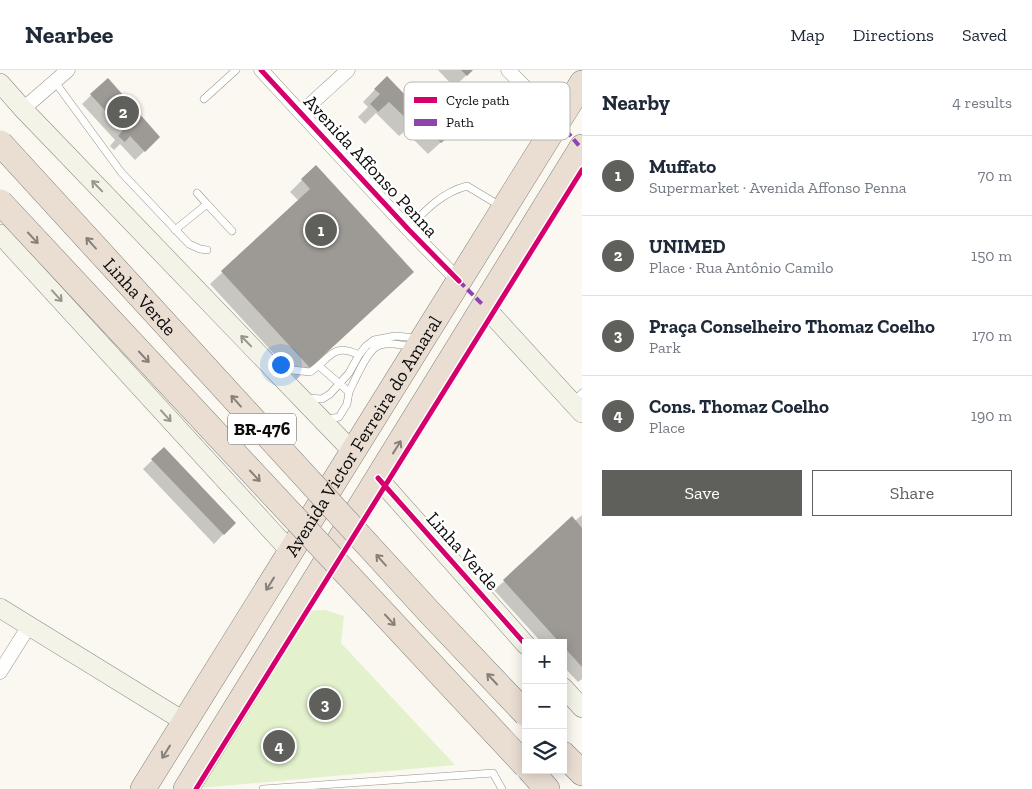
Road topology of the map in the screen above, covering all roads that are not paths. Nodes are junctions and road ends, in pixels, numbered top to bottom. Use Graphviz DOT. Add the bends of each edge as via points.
graph roads {
  1 [pos="68,70"];
  2 [pos="236,70"];
  3 [pos="261,70"];
  4 [pos="348,70"];
  5 [pos="508,70"];
  6 [pos="519,81"];
  7 [pos="55,82"];
  8 [pos="0,83"];
  9 [pos="582,83"];
  10 [pos="204,99"];
  11 [pos="570,102"];
  12 [pos="23,110"];
  13 [pos="302,113"];
  14 [pos="546,140"];
  15 [pos="0,143"];
  16 [pos="582,148"];
  17 [pos="197,193"];
  18 [pos="0,202"];
  19 [pos="207,204"];
  20 [pos="504,208"];
  21 [pos="408,229"];
  22 [pos="175,230"];
  23 [pos="232,231"];
  24 [pos="0,234"];
  25 [pos="207,250"];
  26 [pos="459,281"];
  27 [pos="484,306"];
  28 [pos="420,344"];
  29 [pos="359,355"];
  30 [pos="319,366"];
  31 [pos="276,372"];
  32 [pos="339,383"];
  33 [pos="349,392"];
  34 [pos="301,398"];
  35 [pos="579,403"];
  36 [pos="320,417"];
  37 [pos="353,452"];
  38 [pos="378,478"];
  39 [pos="291,552"];
  40 [pos="0,608"];
  41 [pos="29,626"];
  42 [pos="522,640"];
  43 [pos="0,672"];
  44 [pos="567,691"];
  45 [pos="582,708"];
  46 [pos="522,710"];
  47 [pos="185,722"];
  48 [pos="567,758"];
  49 [pos="522,762"];
  50 [pos="534,774"];
  51 [pos="582,774"];
  52 [pos="143,789"];
  53 [pos="186,789"];
  54 [pos="263,789"];
  55 [pos="502,789"];
  56 [pos="547,789"];
  1 -- 7 [label="street"];
  2 -- 10 [label="lane"];
  3 -- 13 [label="street, Avenida Affonso Penna"];
  4 -- 13 [label="street"];
  5 -- 6 [label="street"];
  7 -- 12 [label="street"];
  7 -- 22 [label="lane" via="121,172"];
  8 -- 12 [label="main road"];
  9 -- 11 [label="highway, Avenida Victor Ferreira do Amaral"];
  31 -- 12 [label="main road, one-way"];
  13 -- 21 [label="street, Avenida Affonso Penna"];
  14 -- 20 [label="highway, Avenida Victor Ferreira do Amaral"];
  46 -- 15 [label="highway, Linha Verde / BR-476, one-way, bridge"];
  16 -- 27 [label="highway, Avenida Victor Ferreira do Amaral"];
  17 -- 19 [label="lane"];
  18 -- 49 [label="highway, Linha Verde, one-way, bridge"];
  19 -- 22 [label="lane"];
  19 -- 23 [label="lane"];
  20 -- 21 [label="lane" via="467,186 453,190 423,212"];
  20 -- 26 [label="highway, Avenida Victor Ferreira do Amaral"];
  21 -- 26 [label="street, Avenida Affonso Penna"];
  22 -- 25 [label="lane" via="189,244"];
  24 -- 39 [label="main road, one-way"];
  26 -- 28 [label="highway, Avenida Victor Ferreira do Amaral"];
  27 -- 35 [label="main road"];
  38 -- 27 [label="highway, Avenida Victor Ferreira do Amaral, one-way"];
  28 -- 29 [label="lane" via="395,336 382,337 366,346"];
  28 -- 33 [label="lane" via="376,347 365,359"];
  28 -- 37 [label="highway, Avenida Victor Ferreira do Amaral"];
  29 -- 30 [label="lane" via="348,350 336,350"];
  29 -- 32 [label="lane"];
  30 -- 31 [label="lane" via="310,372 284,369"];
  30 -- 32 [label="lane"];
  31 -- 34 [label="main road"];
  32 -- 33 [label="lane"];
  32 -- 34 [label="lane" via="322,399"];
  33 -- 36 [label="lane" via="347,404 339,417 329,420"];
  34 -- 36 [label="main road"];
  36 -- 37 [label="main road"];
  37 -- 39 [label="highway, Avenida Victor Ferreira do Amaral"];
  38 -- 42 [label="main road, Linha Verde"];
  38 -- 53 [label="highway, Avenida Victor Ferreira do Amaral"];
  39 -- 47 [label="highway, Avenida Victor Ferreira do Amaral, one-way"];
  40 -- 41 [label="main road"];
  41 -- 43 [label="street"];
  41 -- 47 [label="main road"];
  44 -- 45 [label="main road"];
  47 -- 52 [label="highway, Avenida Victor Ferreira do Amaral, one-way"];
  48 -- 51 [label="highway"];
  50 -- 56 [label="highway"];
  54 -- 55 [label="lane" via="493,773"];
}
